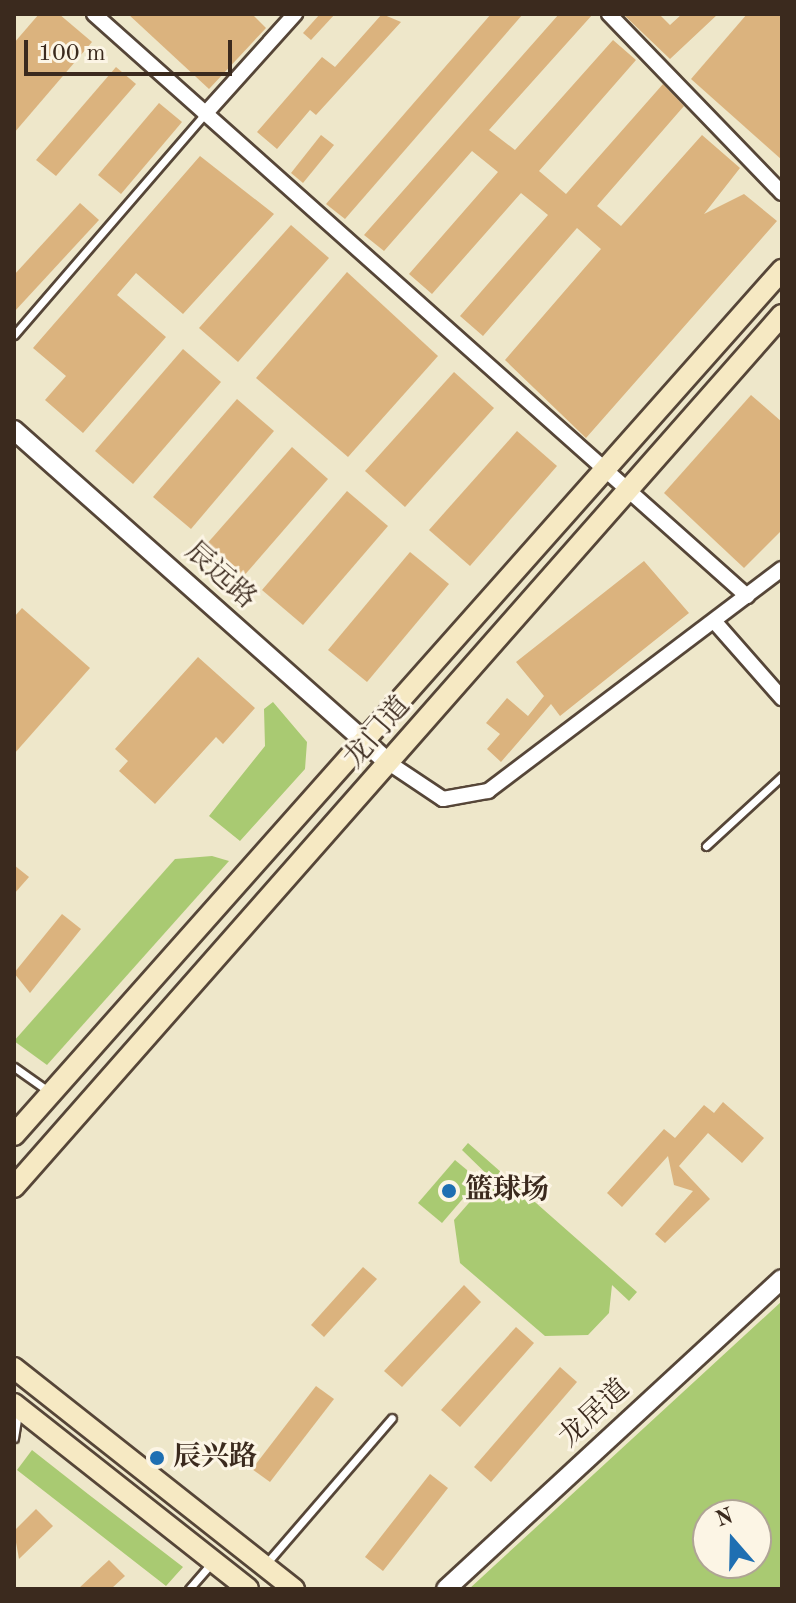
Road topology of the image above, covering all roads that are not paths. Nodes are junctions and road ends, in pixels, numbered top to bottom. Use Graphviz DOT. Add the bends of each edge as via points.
graph roads {
  1 [pos="94,14"];
  2 [pos="295,14"];
  3 [pos="609,14"];
  4 [pos="205,114"];
  5 [pos="782,193"];
  6 [pos="782,270"];
  7 [pos="782,315"];
  8 [pos="14,335"];
  9 [pos="14,430"];
  10 [pos="604,470"];
  11 [pos="626,492"];
  12 [pos="782,569"];
  13 [pos="747,596"];
  14 [pos="714,621"];
  15 [pos="782,698"];
  16 [pos="364,741"];
  17 [pos="389,763"];
  18 [pos="782,776"];
  19 [pos="706,846"];
  20 [pos="14,1067"];
  21 [pos="51,1093"];
  22 [pos="14,1135"];
  23 [pos="14,1187"];
  24 [pos="782,1279"];
  25 [pos="14,1368"];
  26 [pos="14,1406"];
  27 [pos="392,1418"];
  28 [pos="14,1438"];
  29 [pos="212,1563"];
  30 [pos="264,1567"];
  31 [pos="189,1589"];
  32 [pos="248,1589"];
  33 [pos="294,1589"];
  34 [pos="446,1589"];
  1 -- 4 [label="street"];
  2 -- 4 [label="street"];
  3 -- 5 [label="street"];
  4 -- 8 [label="lane"];
  4 -- 10 [label="street"];
  6 -- 10 [label="main road, 龙门道"];
  7 -- 11 [label="main road, 龙门道"];
  9 -- 16 [label="street, 辰远路"];
  10 -- 11 [label="street"];
  10 -- 16 [label="main road, 龙门道"];
  11 -- 13 [label="street"];
  11 -- 17 [label="main road, 龙门道"];
  12 -- 13 [label="street"];
  13 -- 14 [label="street"];
  14 -- 15 [label="street"];
  14 -- 17 [label="street" via="488,791 443,799"];
  16 -- 17 [label="street, 辰远路"];
  16 -- 21 [label="main road, 龙门道"];
  17 -- 23 [label="main road, 龙门道"];
  18 -- 19 [label="lane"];
  20 -- 21 [label="lane"];
  21 -- 22 [label="main road, 龙门道"];
  24 -- 34 [label="street, 龙居道"];
  25 -- 30 [label="main road"];
  26 -- 28 [label="lane" via="20,1424"];
  26 -- 29 [label="main road"];
  27 -- 30 [label="lane"];
  29 -- 31 [label="lane"];
  29 -- 32 [label="main road"];
  30 -- 33 [label="main road"];
}
